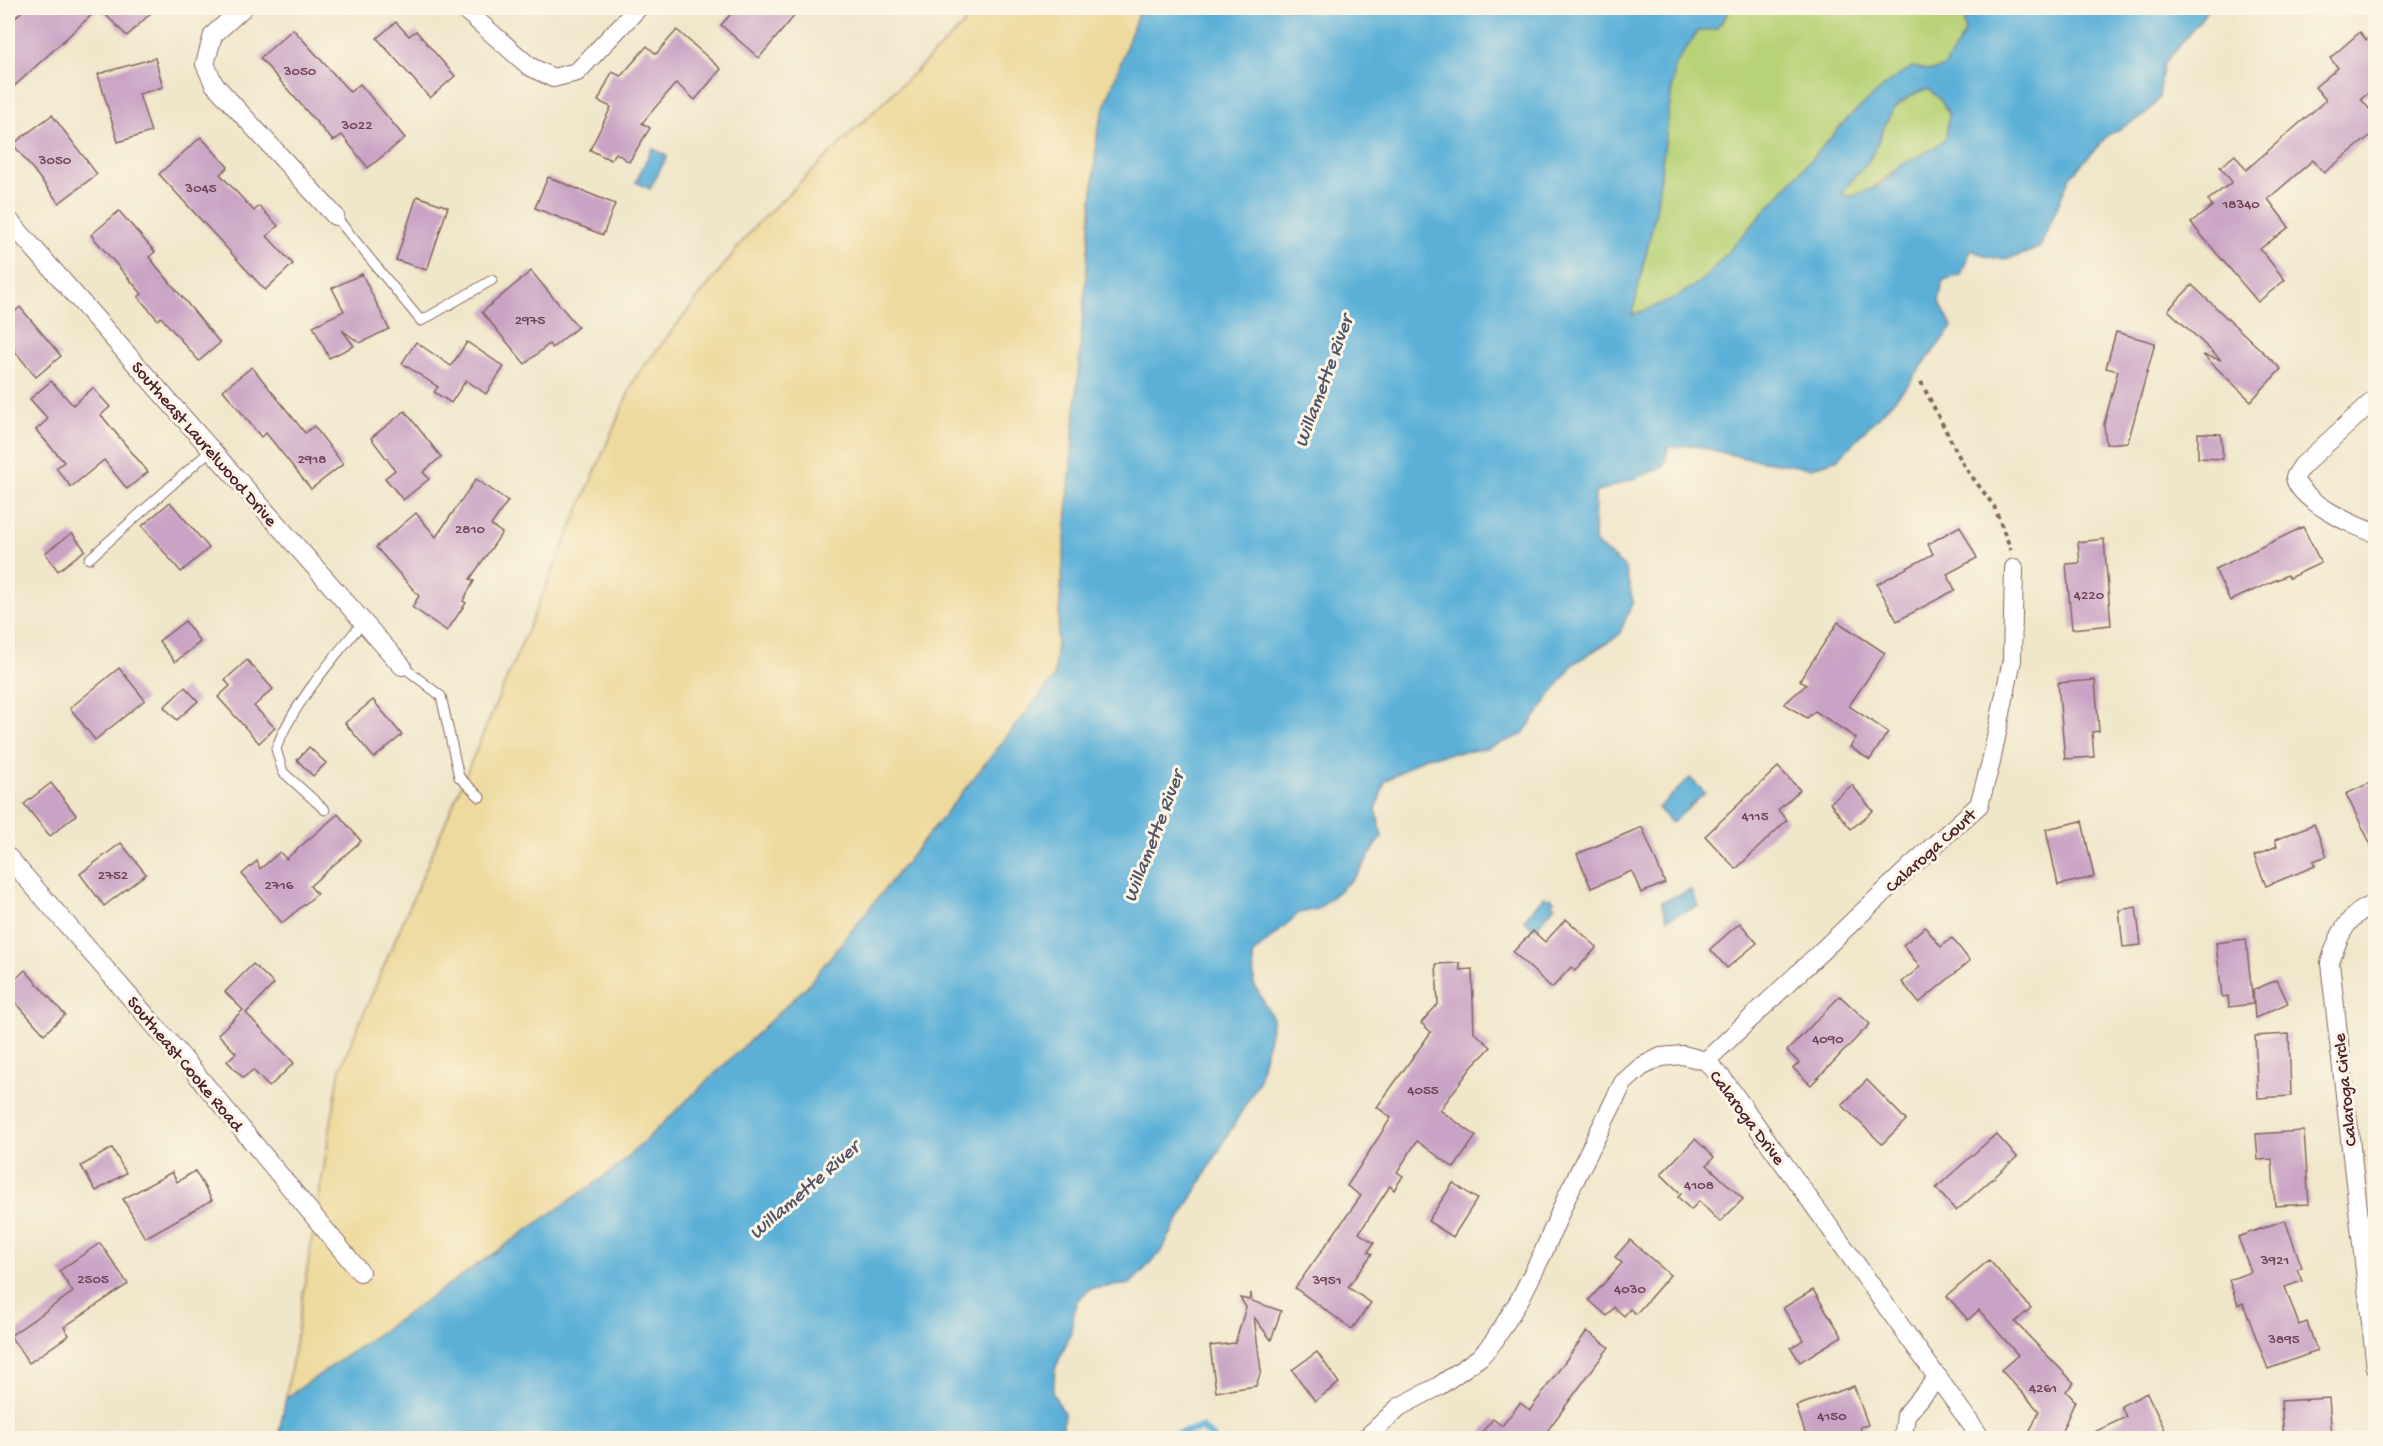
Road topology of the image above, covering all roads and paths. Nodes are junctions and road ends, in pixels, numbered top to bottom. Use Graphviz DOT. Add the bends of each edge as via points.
graph roads {
  1 [pos="243,8"];
  2 [pos="463,8"];
  3 [pos="638,8"];
  4 [pos="335,216"];
  5 [pos="8,219"];
  6 [pos="492,280"];
  7 [pos="1921,382"];
  8 [pos="2376,398"];
  9 [pos="211,450"];
  10 [pos="2376,533"];
  11 [pos="88,559"];
  12 [pos="2014,568"];
  13 [pos="363,622"];
  14 [pos="402,666"];
  15 [pos="480,798"];
  16 [pos="325,810"];
  17 [pos="8,857"];
  18 [pos="2376,903"];
  19 [pos="1706,1061"];
  20 [pos="360,1272"];
  21 [pos="2376,1367"];
  22 [pos="1938,1377"];
  23 [pos="1366,1438"];
  24 [pos="1903,1438"];
  25 [pos="1981,1438"];
  1 -- 4 [label="street" via="213,35 205,64 214,84"];
  2 -- 3 [label="street" via="529,66 553,78 577,72"];
  4 -- 6 [label="lane" via="421,321"];
  5 -- 9 [label="street, Southeast Laurelwood Drive"];
  7 -- 12 [label="path" via="1964,466 1994,506"];
  8 -- 10 [label="street" via="2295,477 2300,489 2340,519"];
  9 -- 11 [label="lane"];
  9 -- 13 [label="street, Southeast Laurelwood Drive"];
  12 -- 19 [label="street, Calaroga Court" via="2012,660 1979,805"];
  13 -- 14 [label="street, Southeast Laurelwood Drive"];
  13 -- 16 [label="lane" via="324,671 276,749 283,772"];
  14 -- 15 [label="lane" via="441,696 459,777"];
  17 -- 20 [label="street, Southeast Cooke Road" via="176,1049"];
  18 -- 21 [label="street, Calaroga Circle" via="2359,909 2338,935 2330,963"];
  19 -- 22 [label="street, Calaroga Drive" via="1723,1079"];
  19 -- 23 [label="street, Calaroga Drive" via="1683,1055 1661,1057 1641,1067 1623,1083 1539,1262 1494,1341 1480,1357 1399,1407"];
  22 -- 24 [label="street" via="1906,1415"];
  22 -- 25 [label="street, Calaroga Drive"];
}
